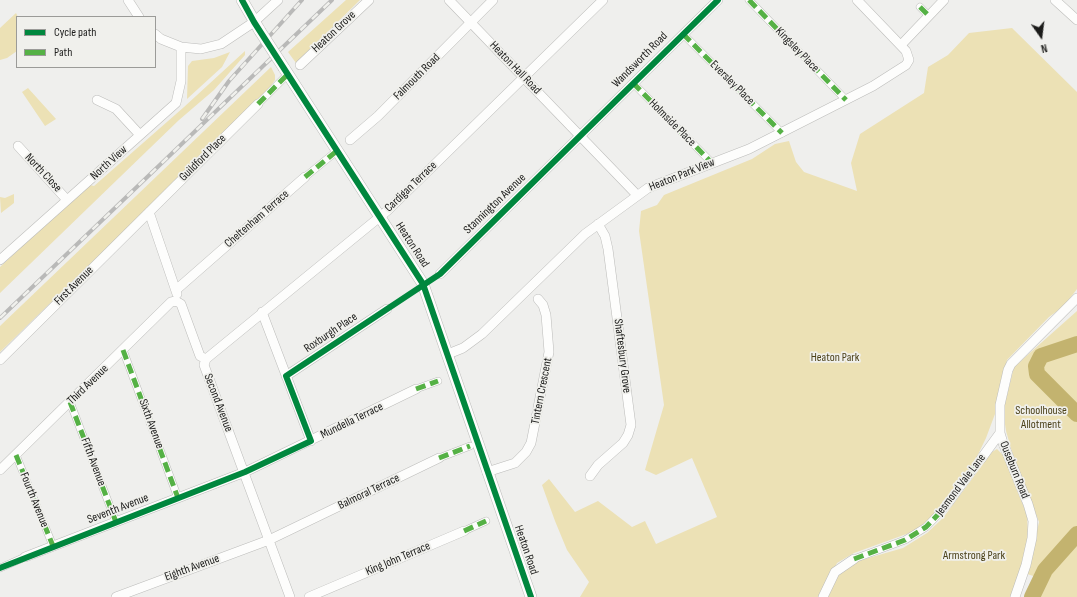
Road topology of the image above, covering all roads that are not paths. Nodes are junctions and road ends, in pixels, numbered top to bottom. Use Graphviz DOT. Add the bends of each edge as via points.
graph roads {
  1 [pos="128,0"];
  2 [pos="242,0"];
  3 [pos="278,0"];
  4 [pos="369,0"];
  5 [pos="449,0"];
  6 [pos="493,0"];
  7 [pos="603,0"];
  8 [pos="718,0"];
  9 [pos="749,0"];
  10 [pos="857,0"];
  11 [pos="944,0"];
  12 [pos="1055,0"];
  13 [pos="920,7"];
  14 [pos="138,16"];
  15 [pos="929,16"];
  16 [pos="1077,20"];
  17 [pos="471,22"];
  18 [pos="257,27"];
  19 [pos="683,34"];
  20 [pos="156,35"];
  21 [pos="901,45"];
  22 [pos="181,47"];
  23 [pos="300,65"];
  24 [pos="286,71"];
  25 [pos="524,78"];
  26 [pos="633,83"];
  27 [pos="97,100"];
  28 [pos="846,100"];
  29 [pos="258,104"];
  30 [pos="782,133"];
  31 [pos="140,135"];
  32 [pos="580,137"];
  33 [pos="350,140"];
  34 [pos="18,146"];
  35 [pos="338,150"];
  36 [pos="712,163"];
  37 [pos="306,177"];
  38 [pos="638,195"];
  39 [pos="68,200"];
  40 [pos="149,212"];
  41 [pos="380,217"];
  42 [pos="598,224"];
  43 [pos="0,260"];
  44 [pos="440,274"];
  45 [pos="176,290"];
  46 [pos="538,298"];
  47 [pos="1077,298"];
  48 [pos="176,301"];
  49 [pos="387,309"];
  50 [pos="262,312"];
  51 [pos="123,350"];
  52 [pos="448,354"];
  53 [pos="206,359"];
  54 [pos="0,360"];
  55 [pos="286,376"];
  56 [pos="438,381"];
  57 [pos="416,389"];
  58 [pos="70,402"];
  59 [pos="1000,432"];
  60 [pos="310,441"];
  61 [pos="470,446"];
  62 [pos="16,455"];
  63 [pos="439,458"];
  64 [pos="981,459"];
  65 [pos="0,470"];
  66 [pos="245,472"];
  67 [pos="487,472"];
  68 [pos="590,476"];
  69 [pos="178,498"];
  70 [pos="116,522"];
  71 [pos="486,522"];
  72 [pos="464,531"];
  73 [pos="269,540"];
  74 [pos="53,546"];
  75 [pos="25,557"];
  76 [pos="854,559"];
  77 [pos="0,568"];
  78 [pos="116,597"];
  79 [pos="290,597"];
  80 [pos="309,597"];
  81 [pos="530,597"];
  82 [pos="823,597"];
  83 [pos="1015,597"];
  1 -- 14 [label="street"];
  2 -- 18 [label="street, Heaton Road"];
  3 -- 18 [label="street"];
  4 -- 23 [label="street, Heaton Grove"];
  5 -- 17 [label="street, Heaton Hall Road"];
  6 -- 17 [label="street, Falmouth Road"];
  7 -- 25 [label="street, Cardigan Terrace"];
  8 -- 19 [label="street, Wandsworth Road"];
  9 -- 28 [label="street, Kingsley Place"];
  10 -- 21 [label="street"];
  11 -- 15 [label="street"];
  12 -- 16 [label="street"];
  13 -- 15 [label="street"];
  15 -- 21 [label="street"];
  17 -- 25 [label="street, Heaton Hall Road"];
  17 -- 33 [label="street, Falmouth Road" via="378,116"];
  18 -- 22 [label="street" via="221,44 201,49"];
  18 -- 24 [label="street, Heaton Road, bridge"];
  19 -- 26 [label="street, Wandsworth Road"];
  19 -- 30 [label="street, Eversley Place"];
  20 -- 22 [label="street"];
  21 -- 28 [label="street, Heaton Park View" via="909,55 909,62 906,65"];
  22 -- 31 [label="street, North View" via="181,81 176,103"];
  24 -- 29 [label="street"];
  24 -- 35 [label="street, Heaton Road"];
  25 -- 32 [label="street, Heaton Hall Road"];
  25 -- 41 [label="street, Cardigan Terrace"];
  26 -- 32 [label="street, Wandsworth Road"];
  26 -- 36 [label="street, Holmside Place"];
  27 -- 31 [label="street" via="116,109"];
  28 -- 30 [label="street, Heaton Park View"];
  29 -- 40 [label="street, Guildford Place"];
  30 -- 36 [label="street, Heaton Park View"];
  31 -- 39 [label="street, North View"];
  32 -- 38 [label="street, Heaton Hall Road"];
  32 -- 44 [label="street, Stannington Avenue"];
  34 -- 39 [label="street, North Close"];
  35 -- 37 [label="street, Cheltenham Terrace"];
  35 -- 41 [label="street, Heaton Road"];
  36 -- 38 [label="street, Heaton Park View" via="660,182"];
  37 -- 45 [label="street, Cheltenham Terrace"];
  38 -- 42 [label="street, Heaton Park View"];
  39 -- 43 [label="street, North View"];
  40 -- 45 [label="street"];
  40 -- 54 [label="street, First Avenue"];
  41 -- 50 [label="street, Cardigan Terrace"];
  41 -- 52 [label="street, Heaton Road" via="423,284"];
  42 -- 52 [label="street, Heaton Park View" via="482,334 463,348"];
  42 -- 68 [label="street, Shaftesbury Grove" via="608,248 631,425 623,442"];
  45 -- 48 [label="street"];
  46 -- 67 [label="street, Tintern Crescent" via="546,315 549,352 531,443 515,463"];
  47 -- 59 [label="street, Ouseburn Road" via="1008,370 1000,405"];
  48 -- 51 [label="street, Third Avenue"];
  48 -- 53 [label="street, Second Avenue" via="181,304 200,356"];
  49 -- 55 [label="street, Roxburgh Place"];
  50 -- 53 [label="street, Cardigan Terrace"];
  50 -- 55 [label="street"];
  51 -- 58 [label="street, Third Avenue"];
  51 -- 69 [label="street, Sixth Avenue"];
  52 -- 67 [label="street, Heaton Road"];
  53 -- 66 [label="street, Second Avenue" via="204,365"];
  55 -- 60 [label="street"];
  56 -- 57 [label="street, Mundella Terrace"];
  57 -- 60 [label="street, Mundella Terrace"];
  58 -- 62 [label="street, Third Avenue"];
  58 -- 70 [label="street, Fifth Avenue"];
  59 -- 64 [label="street, Jesmond Vale Lane"];
  59 -- 83 [label="street, Ouseburn Road" via="1032,521 1032,538 1026,565"];
  60 -- 66 [label="street, Mundella Terrace"];
  61 -- 63 [label="street, Balmoral Terrace"];
  62 -- 65 [label="street, Third Avenue"];
  62 -- 74 [label="street, Fourth Avenue"];
  63 -- 73 [label="street, Balmoral Terrace"];
  64 -- 76 [label="street, Jesmond Vale Lane" via="950,502 926,527 905,540"];
  66 -- 69 [label="street, Seventh Avenue"];
  66 -- 73 [label="street, Second Avenue"];
  67 -- 81 [label="street, Heaton Road"];
  69 -- 70 [label="street, Seventh Avenue"];
  70 -- 74 [label="street, Seventh Avenue"];
  71 -- 72 [label="street, King John Terrace"];
  72 -- 80 [label="street, King John Terrace"];
  73 -- 78 [label="street, Eighth Avenue"];
  73 -- 79 [label="street, Second Avenue"];
  74 -- 75 [label="street, Seventh Avenue"];
  75 -- 77 [label="street, Seventh Avenue"];
  76 -- 82 [label="street, Jesmond Vale Lane" via="835,572"];
}
